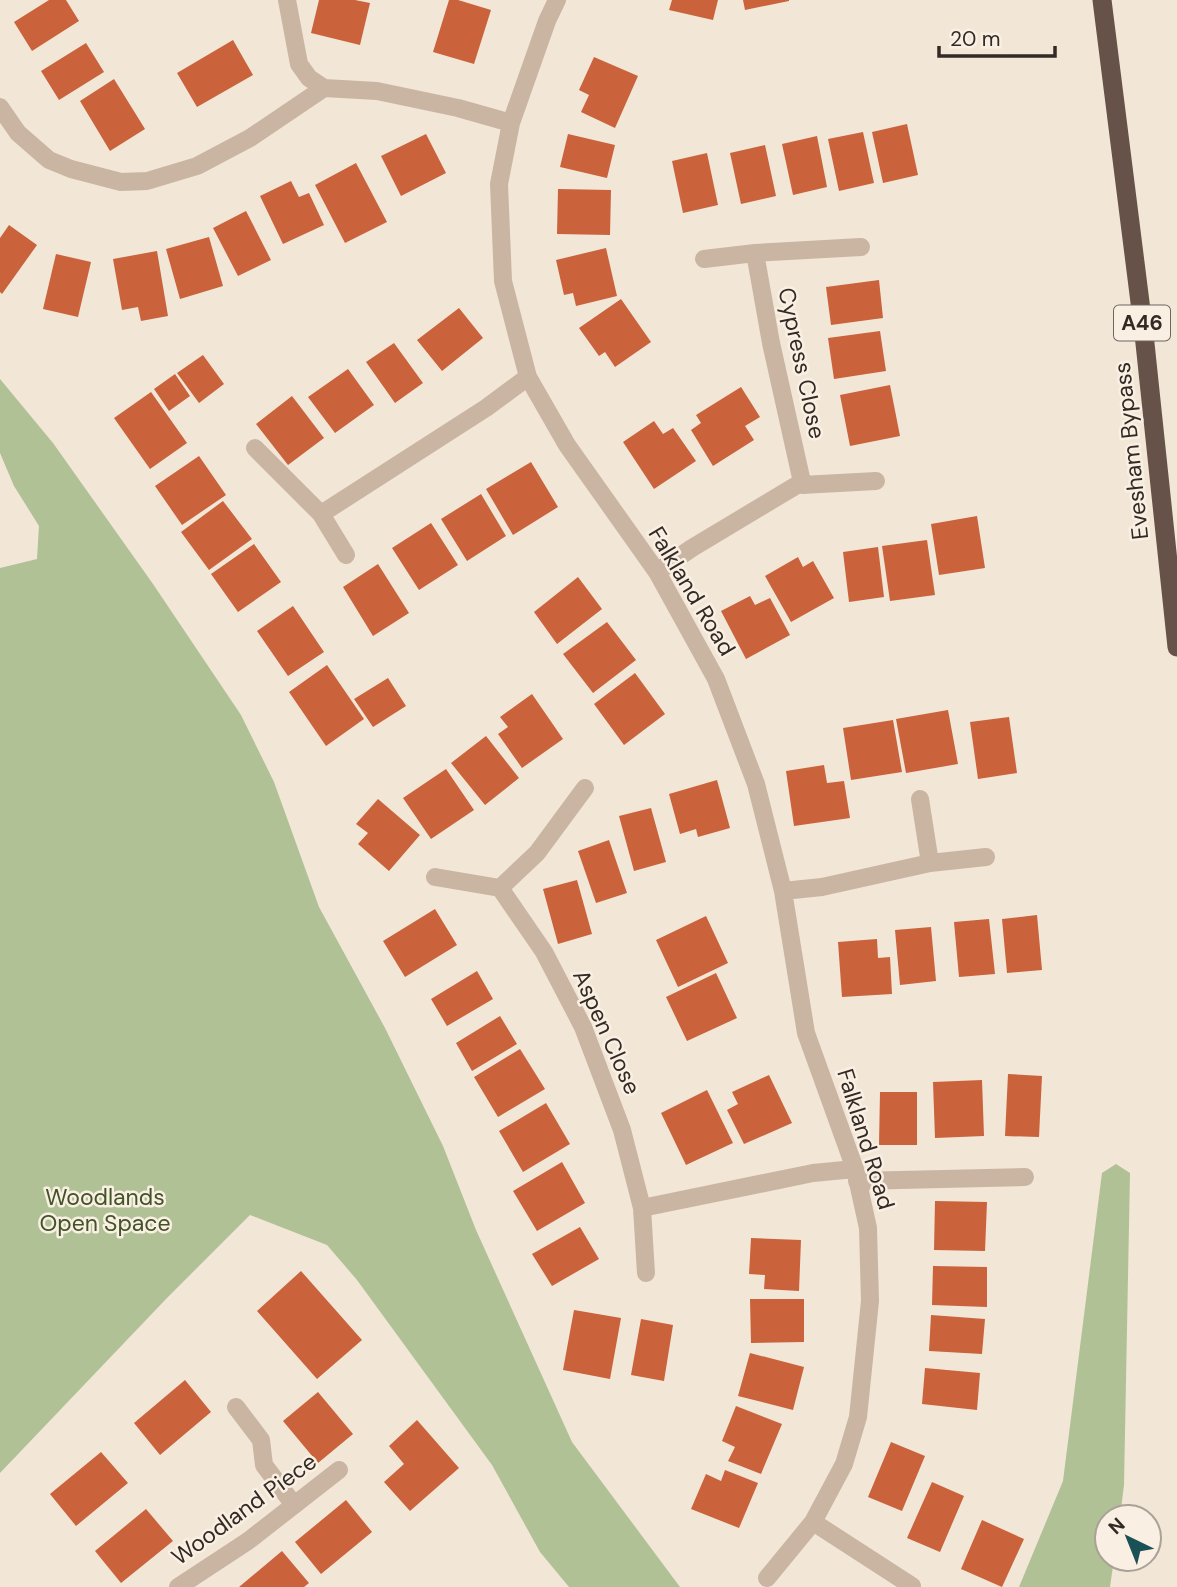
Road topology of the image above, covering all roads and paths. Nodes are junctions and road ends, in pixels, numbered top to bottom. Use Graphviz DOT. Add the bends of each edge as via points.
graph roads {
  1 [pos="287,0"];
  2 [pos="557,0"];
  3 [pos="1102,0"];
  4 [pos="324,88"];
  5 [pos="0,107"];
  6 [pos="511,123"];
  7 [pos="861,247"];
  8 [pos="755,253"];
  9 [pos="704,259"];
  10 [pos="528,377"];
  11 [pos="255,448"];
  12 [pos="876,481"];
  13 [pos="802,482"];
  14 [pos="321,514"];
  15 [pos="346,555"];
  16 [pos="657,572"];
  17 [pos="1177,647"];
  18 [pos="584,788"];
  19 [pos="920,799"];
  20 [pos="986,857"];
  21 [pos="930,863"];
  22 [pos="435,877"];
  23 [pos="500,887"];
  24 [pos="783,891"];
  25 [pos="856,1175"];
  26 [pos="1025,1177"];
  27 [pos="642,1208"];
  28 [pos="646,1273"];
  29 [pos="236,1407"];
  30 [pos="339,1470"];
  31 [pos="294,1505"];
  32 [pos="813,1522"];
  33 [pos="767,1578"];
  34 [pos="912,1586"];
  35 [pos="178,1587"];
  1 -- 4 [label="street" via="299,64"];
  2 -- 6 [label="street, Falkland Road"];
  3 -- 17 [label="highway, Evesham Bypass / A46"];
  4 -- 5 [label="street" via="250,138 197,166 147,181 121,182 49,160 18,133"];
  4 -- 6 [label="street" via="377,91"];
  6 -- 10 [label="street, Falkland Road" via="499,184 503,281"];
  7 -- 8 [label="street"];
  8 -- 9 [label="street"];
  8 -- 13 [label="street, Cypress Close"];
  10 -- 14 [label="street"];
  10 -- 16 [label="street, Falkland Road" via="567,445"];
  11 -- 14 [label="street"];
  12 -- 13 [label="street"];
  13 -- 16 [label="street"];
  14 -- 15 [label="street"];
  16 -- 24 [label="street, Falkland Road" via="716,680 755,784"];
  18 -- 23 [label="street" via="537,853"];
  19 -- 21 [label="street"];
  20 -- 21 [label="street"];
  21 -- 24 [label="street"];
  22 -- 23 [label="street"];
  23 -- 27 [label="street, Aspen Close" via="544,952 583,1027 622,1129"];
  24 -- 25 [label="street, Falkland Road" via="806,1033"];
  25 -- 26 [label="street"];
  25 -- 27 [label="street" via="813,1173"];
  25 -- 32 [label="street, Falkland Road" via="868,1228 870,1301 858,1417 844,1464"];
  27 -- 28 [label="street, Aspen Close"];
  29 -- 31 [label="street" via="261,1440 264,1465"];
  30 -- 31 [label="street, Woodland Piece"];
  31 -- 35 [label="street, Woodland Piece"];
  32 -- 33 [label="street, Falkland Road"];
  32 -- 34 [label="street"];
}
